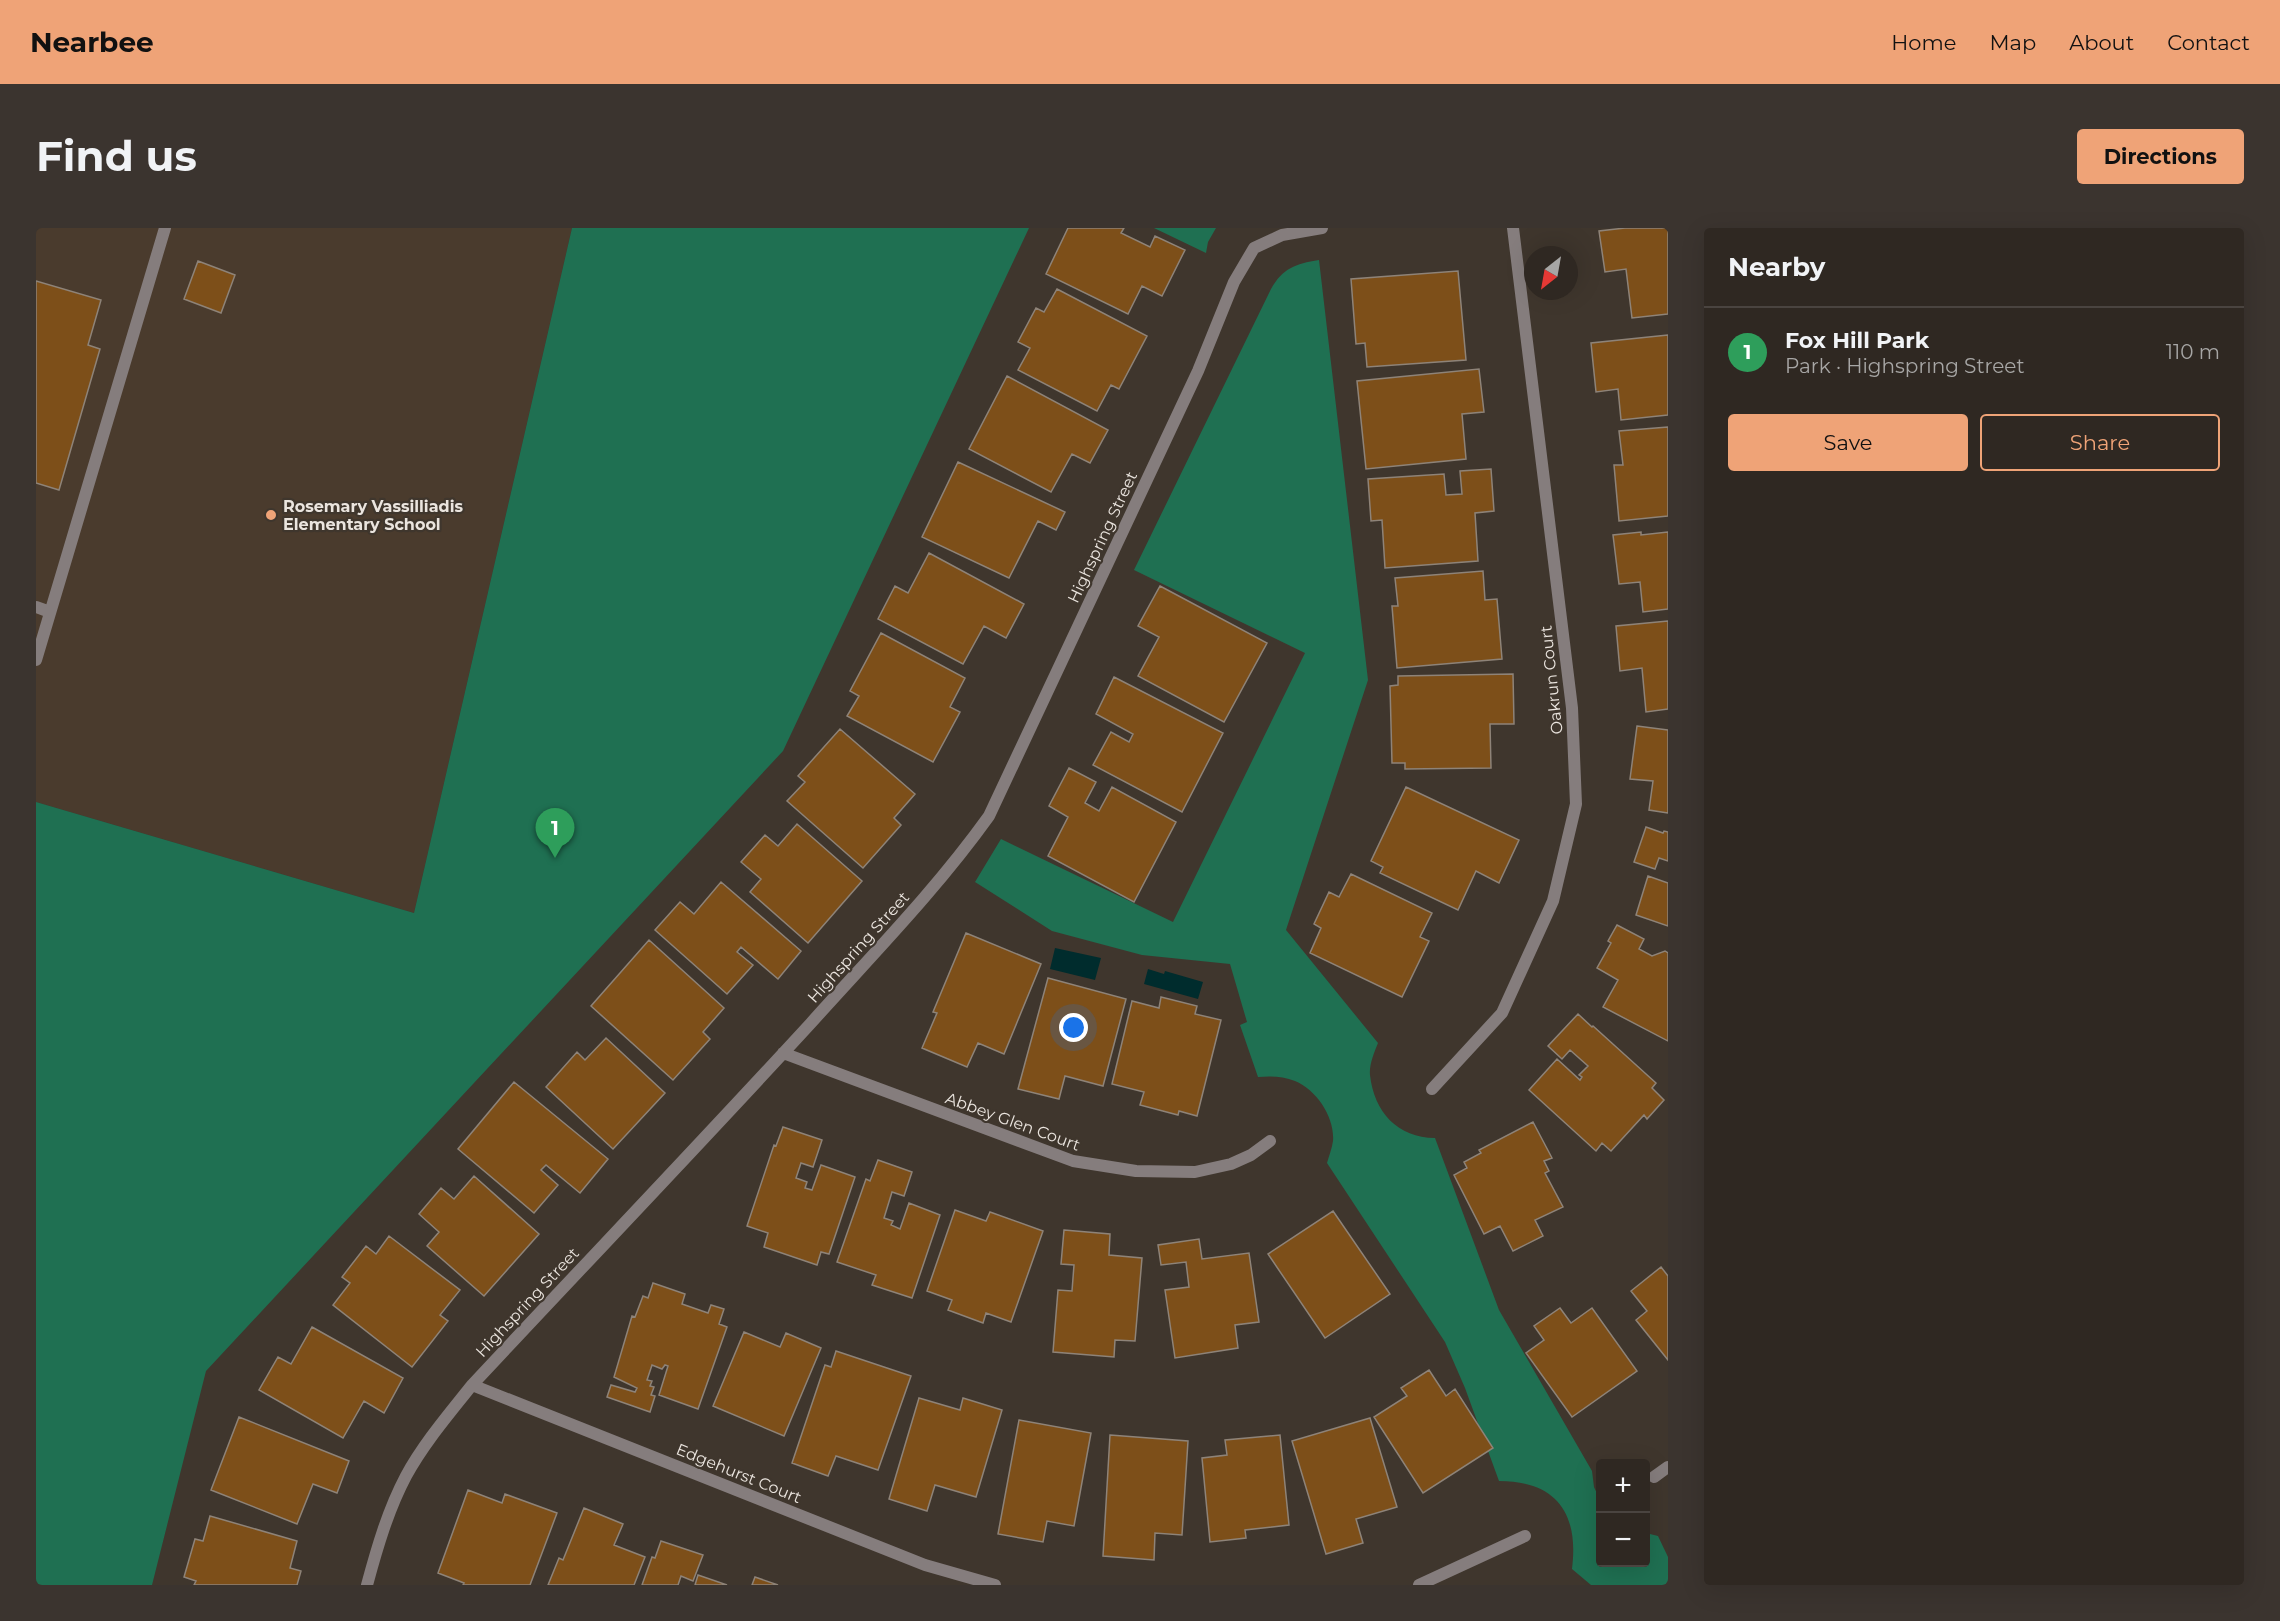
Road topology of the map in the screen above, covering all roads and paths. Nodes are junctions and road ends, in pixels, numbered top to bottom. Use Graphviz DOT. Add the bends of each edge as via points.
graph roads {
  1 [pos="165,228"];
  2 [pos="1322,228"];
  3 [pos="1513,228"];
  4 [pos="36,607"];
  5 [pos="50,612"];
  6 [pos="36,660"];
  7 [pos="783,1053"];
  8 [pos="1432,1089"];
  9 [pos="1270,1141"];
  10 [pos="472,1385"];
  11 [pos="1668,1467"];
  12 [pos="1654,1477"];
  13 [pos="1525,1536"];
  14 [pos="367,1585"];
  15 [pos="995,1585"];
  16 [pos="1419,1585"];
  1 -- 5 [label="street"];
  2 -- 7 [label="street, Highspring Street" via="1282,235 1254,249 1234,282 1198,370 989,816 957,862"];
  3 -- 8 [label="street, Oakrun Court" via="1572,708 1576,804 1553,901 1502,1013"];
  4 -- 5 [label="street"];
  5 -- 6 [label="street"];
  7 -- 9 [label="street, Abbey Glen Court" via="1073,1161 1136,1171 1195,1172 1231,1164"];
  7 -- 10 [label="street, Highspring Street"];
  10 -- 14 [label="street, Highspring Street" via="432,1435 406,1476 378,1544"];
  10 -- 15 [label="street, Edgehurst Court" via="925,1565"];
  11 -- 12 [label="street"];
  13 -- 16 [label="street"];
}
